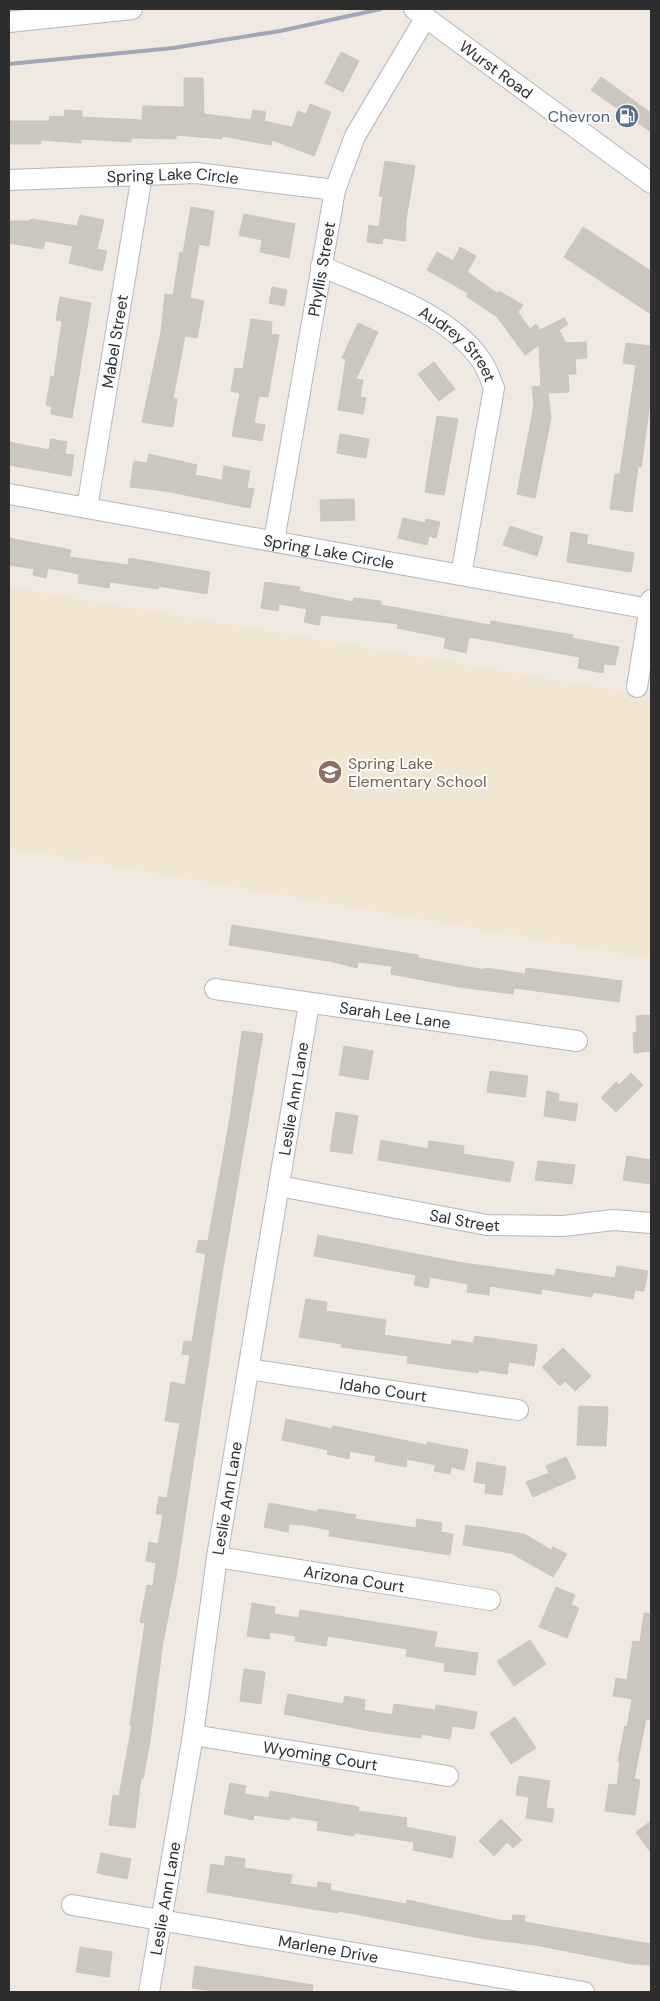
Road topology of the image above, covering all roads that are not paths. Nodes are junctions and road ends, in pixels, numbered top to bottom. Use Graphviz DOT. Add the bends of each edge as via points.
graph roads {
  1 [pos="132,9"];
  2 [pos="420,13"];
  3 [pos="9,22"];
  4 [pos="142,175"];
  5 [pos="9,180"];
  6 [pos="651,182"];
  7 [pos="335,190"];
  8 [pos="321,266"];
  9 [pos="9,494"];
  10 [pos="87,508"];
  11 [pos="274,542"];
  12 [pos="461,575"];
  13 [pos="650,605"];
  14 [pos="637,687"];
  15 [pos="215,989"];
  16 [pos="310,1004"];
  17 [pos="577,1041"];
  18 [pos="279,1186"];
  19 [pos="651,1223"];
  20 [pos="249,1369"];
  21 [pos="518,1410"];
  22 [pos="217,1557"];
  23 [pos="490,1600"];
  24 [pos="193,1735"];
  25 [pos="448,1776"];
  26 [pos="72,1906"];
  27 [pos="160,1921"];
  28 [pos="149,1992"];
  29 [pos="584,1992"];
  1 -- 3 [label="street"];
  2 -- 6 [label="street, Wurst Road"];
  2 -- 7 [label="street, Phyllis Street" via="356,136"];
  4 -- 5 [label="street, Spring Lake Circle"];
  4 -- 7 [label="street, Spring Lake Circle" via="196,173"];
  4 -- 10 [label="street, Mabel Street"];
  7 -- 8 [label="street, Phyllis Street"];
  8 -- 11 [label="street, Phyllis Street"];
  8 -- 12 [label="street, Audrey Street" via="424,312 468,343 482,362 494,388"];
  9 -- 10 [label="street, Spring Lake Circle"];
  10 -- 11 [label="street, Spring Lake Circle"];
  11 -- 12 [label="street, Spring Lake Circle"];
  12 -- 13 [label="street, Spring Lake Circle"];
  13 -- 14 [label="street, Spring Lake Circle"];
  15 -- 16 [label="street, Sarah Lee Lane"];
  16 -- 17 [label="street, Sarah Lee Lane"];
  16 -- 18 [label="street, Leslie Ann Lane"];
  18 -- 19 [label="street, Sal Street" via="487,1225 563,1226 613,1220"];
  18 -- 20 [label="street, Leslie Ann Lane"];
  20 -- 21 [label="street, Idaho Court"];
  20 -- 22 [label="street, Leslie Ann Lane"];
  22 -- 23 [label="street, Arizona Court"];
  22 -- 24 [label="street, Leslie Ann Lane"];
  24 -- 25 [label="street, Wyoming Court"];
  24 -- 27 [label="street, Leslie Ann Lane"];
  26 -- 27 [label="street, Marlene Drive"];
  27 -- 28 [label="street, Leslie Ann Lane"];
  27 -- 29 [label="street, Marlene Drive"];
}
